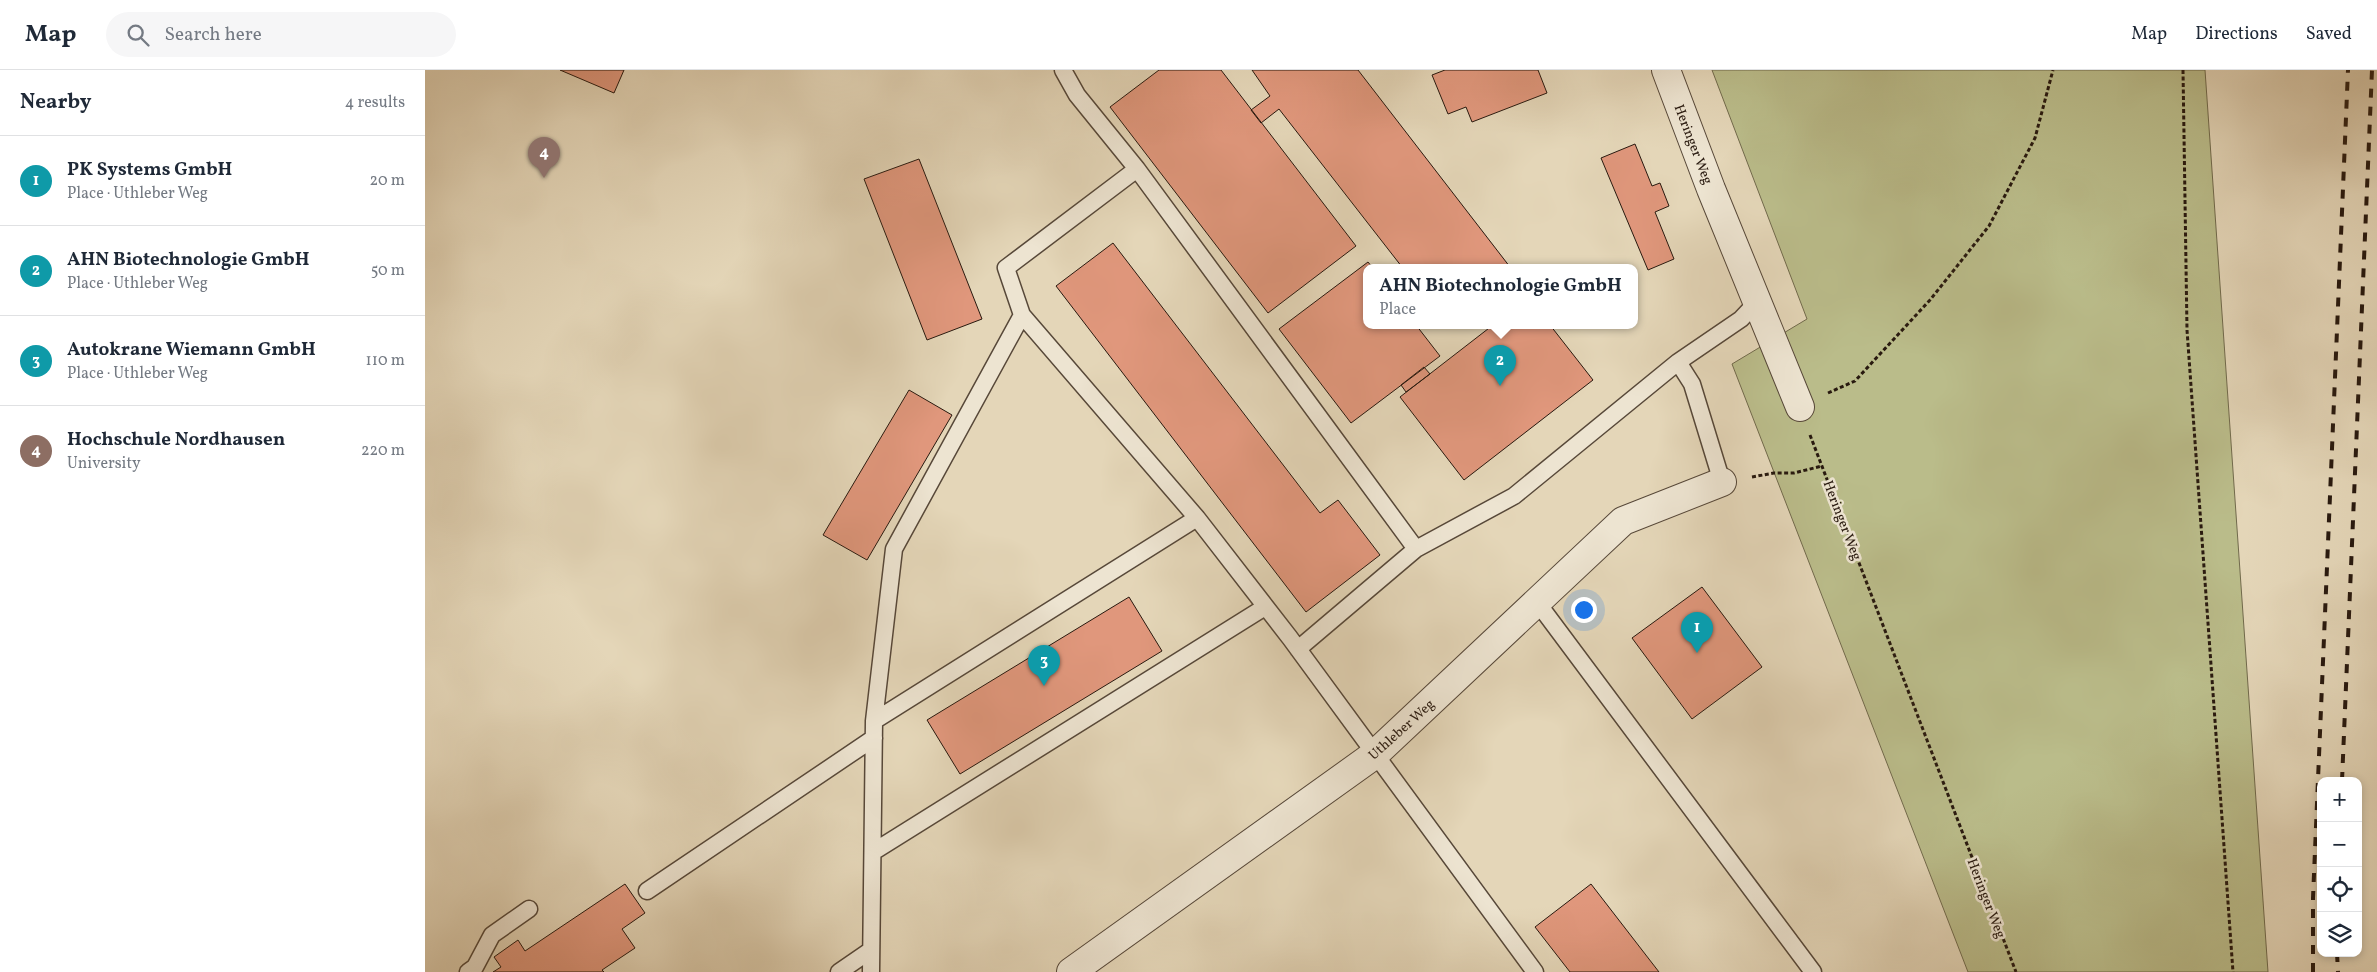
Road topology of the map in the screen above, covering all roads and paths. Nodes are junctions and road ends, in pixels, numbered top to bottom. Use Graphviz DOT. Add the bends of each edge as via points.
graph roads {
  1 [pos="1063,70"];
  2 [pos="1666,70"];
  3 [pos="2053,70"];
  4 [pos="2183,70"];
  5 [pos="1137,169"];
  6 [pos="1757,302"];
  7 [pos="1023,315"];
  8 [pos="1678,362"];
  9 [pos="1800,406"];
  10 [pos="1822,466"];
  11 [pos="1722,482"];
  12 [pos="1197,518"];
  13 [pos="1416,549"];
  14 [pos="1537,602"];
  15 [pos="1265,606"];
  16 [pos="1298,649"];
  17 [pos="874,721"];
  18 [pos="874,738"];
  19 [pos="1374,755"];
  20 [pos="873,852"];
  21 [pos="647,891"];
  22 [pos="529,909"];
  23 [pos="871,950"];
  24 [pos="467,972"];
  25 [pos="839,972"];
  26 [pos="871,972"];
  27 [pos="1071,972"];
  28 [pos="1535,972"];
  29 [pos="1813,972"];
  30 [pos="2015,972"];
  31 [pos="2233,972"];
  1 -- 5 [label="lane" via="1077,95"];
  2 -- 6 [label="street, Heringer Weg"];
  3 -- 9 [label="path" via="2035,138 1989,226 1929,300 1855,381"];
  4 -- 31 [label="path" via="2187,330"];
  5 -- 7 [label="lane" via="1006,268"];
  5 -- 13 [label="lane"];
  6 -- 8 [label="lane" via="1741,319"];
  6 -- 9 [label="street, Heringer Weg"];
  7 -- 12 [label="lane"];
  7 -- 17 [label="lane" via="894,548"];
  8 -- 11 [label="lane" via="1692,384"];
  8 -- 13 [label="lane" via="1514,496"];
  9 -- 10 [label="path, Heringer Weg"];
  10 -- 11 [label="path"];
  10 -- 30 [label="path, Heringer Weg"];
  11 -- 14 [label="street, Uthleber Weg" via="1623,521"];
  12 -- 15 [label="lane"];
  12 -- 17 [label="lane"];
  13 -- 16 [label="lane"];
  14 -- 19 [label="street, Uthleber Weg"];
  14 -- 29 [label="lane"];
  15 -- 16 [label="lane"];
  15 -- 20 [label="lane"];
  16 -- 19 [label="lane"];
  17 -- 18 [label="lane"];
  18 -- 20 [label="lane"];
  18 -- 21 [label="lane"];
  19 -- 27 [label="street, Uthleber Weg"];
  19 -- 28 [label="lane"];
  20 -- 23 [label="lane"];
  22 -- 24 [label="lane" via="492,935 475,967"];
  23 -- 25 [label="lane"];
  23 -- 26 [label="lane"];
}
